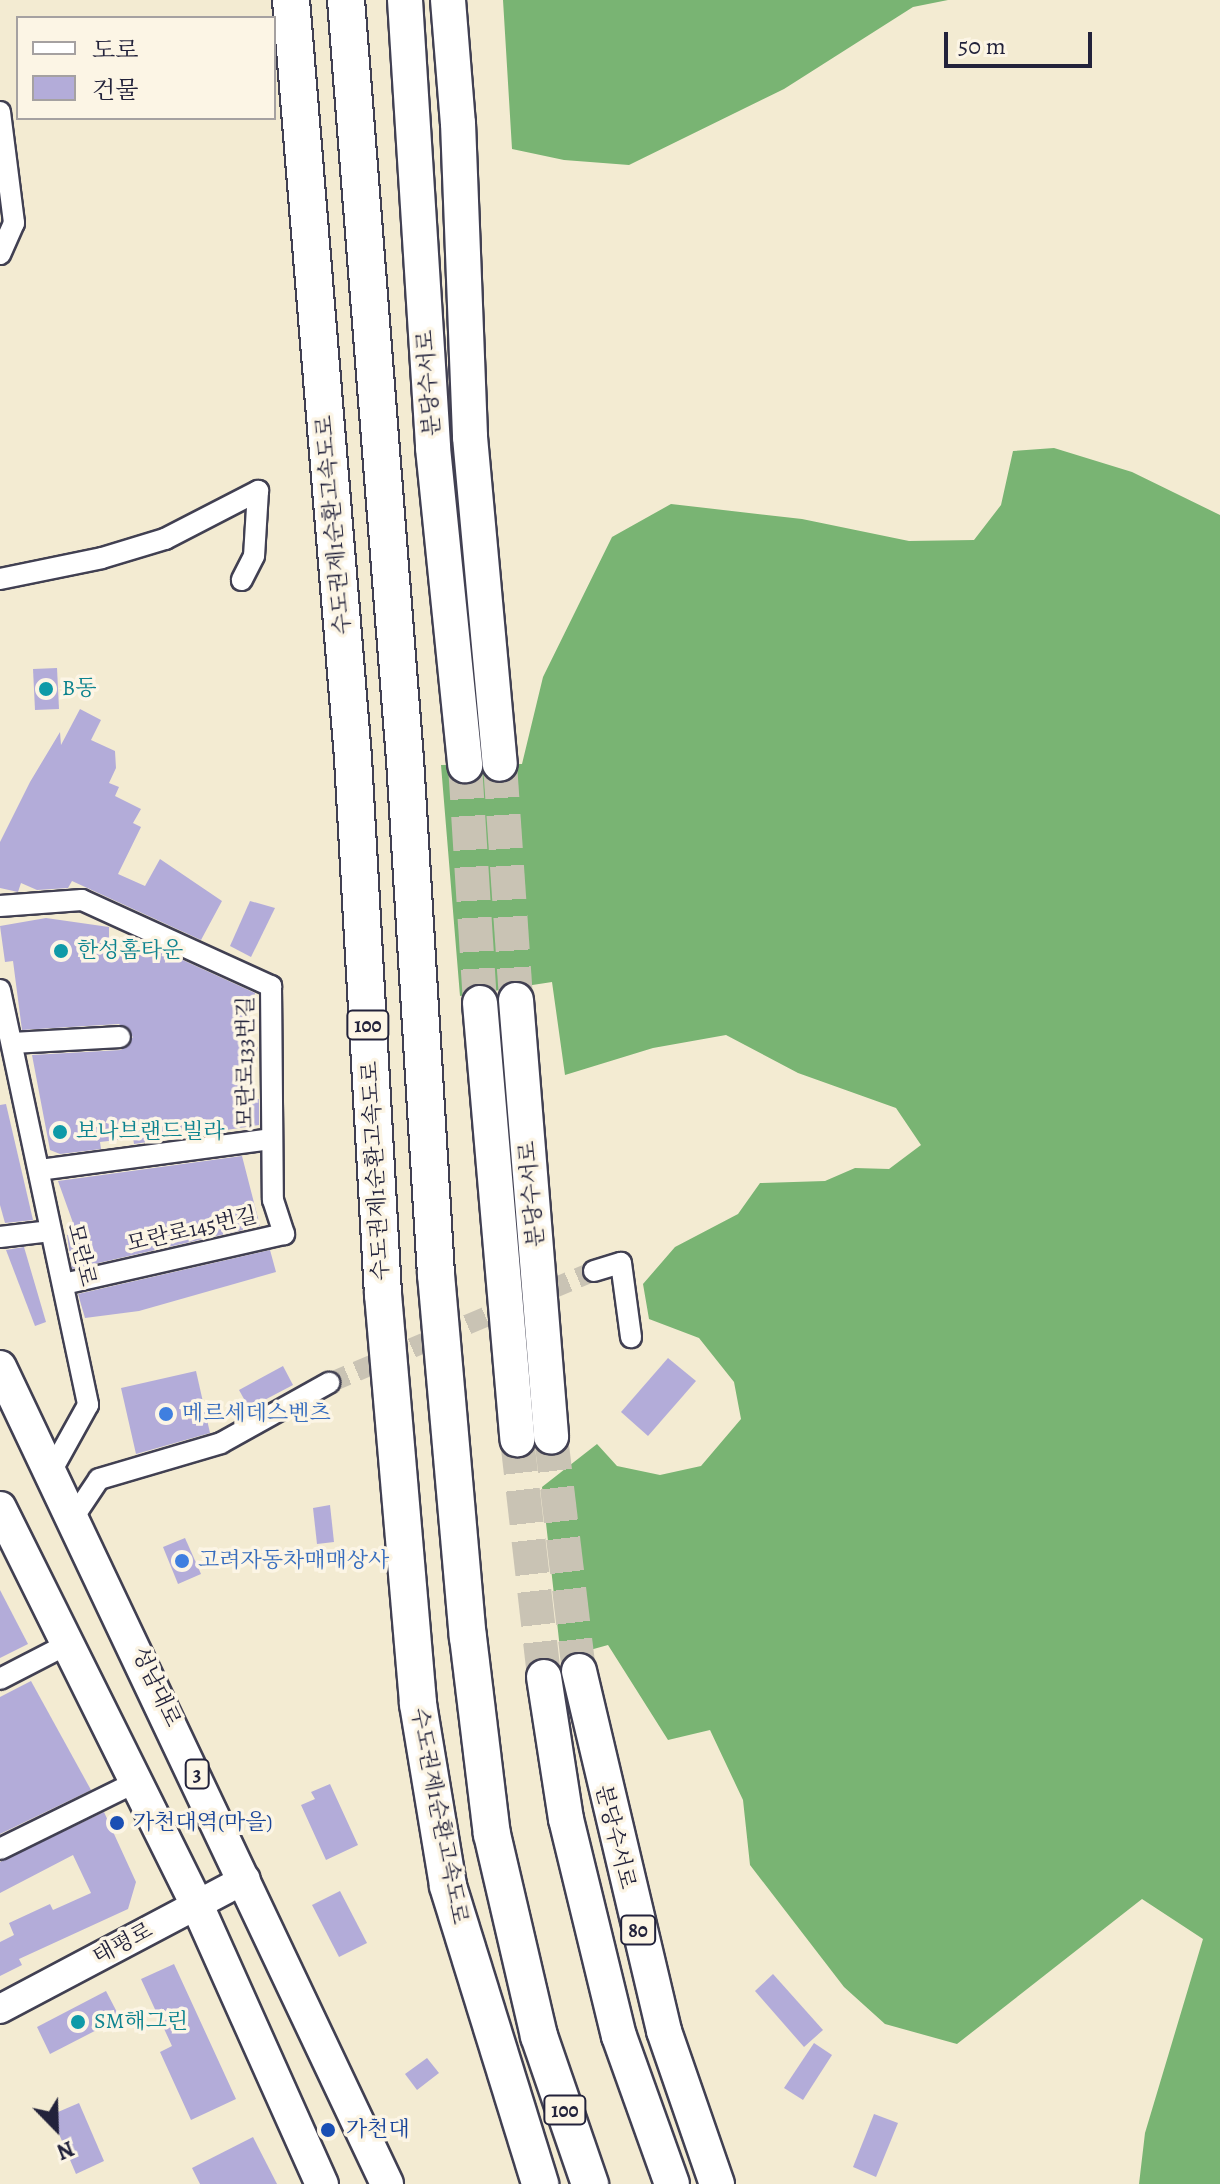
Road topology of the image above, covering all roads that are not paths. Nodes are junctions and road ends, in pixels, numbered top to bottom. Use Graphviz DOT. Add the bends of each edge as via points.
graph roads {
  1 [pos="291,0"];
  2 [pos="346,0"];
  3 [pos="405,0"];
  4 [pos="448,0"];
  5 [pos="0,112"];
  6 [pos="0,254"];
  7 [pos="0,579"];
  8 [pos="242,580"];
  9 [pos="500,764"];
  10 [pos="465,765"];
  11 [pos="0,906"];
  12 [pos="0,990"];
  13 [pos="516,1000"];
  14 [pos="480,1003"];
  15 [pos="120,1037"];
  16 [pos="13,1043"];
  17 [pos="270,1139"];
  18 [pos="39,1170"];
  19 [pos="51,1231"];
  20 [pos="284,1234"];
  21 [pos="0,1237"];
  22 [pos="594,1271"];
  23 [pos="64,1284"];
  24 [pos="631,1337"];
  25 [pos="0,1367"];
  26 [pos="329,1383"];
  27 [pos="551,1437"];
  28 [pos="517,1439"];
  29 [pos="52,1470"];
  30 [pos="0,1508"];
  31 [pos="75,1515"];
  32 [pos="64,1646"];
  33 [pos="579,1671"];
  34 [pos="544,1677"];
  35 [pos="0,1679"];
  36 [pos="134,1783"];
  37 [pos="0,1849"];
  38 [pos="246,1879"];
  39 [pos="197,1905"];
  40 [pos="0,2009"];
  41 [pos="322,2184"];
  42 [pos="387,2184"];
  43 [pos="540,2184"];
  44 [pos="590,2184"];
  45 [pos="672,2184"];
  46 [pos="717,2184"];
  1 -- 43 [label="highway, 수도권제1순환고속도로 / 100" via="353,758 383,1294 418,1704 448,1886"];
  2 -- 44 [label="highway, 100" via="405,759 436,1274 468,1637 492,1834 539,2036"];
  3 -- 10 [label="highway, 분당수서로" via="433,448"];
  4 -- 9 [label="highway, 분당수서로" via="470,437"];
  5 -- 6 [label="street" via="14,223"];
  7 -- 8 [label="street" via="165,539 258,491 254,556"];
  11 -- 17 [label="street, 모란로133번길" via="82,900 271,986"];
  12 -- 16 [label="street, 모란로"];
  13 -- 27 [label="highway, 분당수서로"];
  14 -- 28 [label="highway, 분당수서로"];
  15 -- 16 [label="street"];
  16 -- 18 [label="street, 모란로"];
  17 -- 18 [label="street"];
  17 -- 20 [label="street, 모란로133번길" via="273,1200"];
  18 -- 19 [label="street, 모란로"];
  19 -- 21 [label="street"];
  19 -- 23 [label="street, 모란로"];
  20 -- 23 [label="street, 모란로145번길"];
  22 -- 24 [label="street" via="621,1263"];
  23 -- 29 [label="street, 모란로" via="88,1405"];
  25 -- 29 [label="main road, 성남대로 / 3"];
  26 -- 31 [label="street" via="221,1443 99,1479"];
  29 -- 31 [label="main road, 성남대로 / 3"];
  30 -- 32 [label="main road"];
  31 -- 38 [label="main road, 성남대로 / 3"];
  32 -- 35 [label="street"];
  32 -- 36 [label="main road"];
  33 -- 46 [label="highway, 분당수서로 / 80" via="664,2031"];
  34 -- 45 [label="highway, 분당수서로 / 80" via="566,1819 619,2036"];
  36 -- 37 [label="street"];
  36 -- 39 [label="main road"];
  38 -- 39 [label="main road, 태평로"];
  38 -- 42 [label="main road, 성남대로 / 3"];
  39 -- 40 [label="main road, 태평로"];
  39 -- 41 [label="main road"];
}
